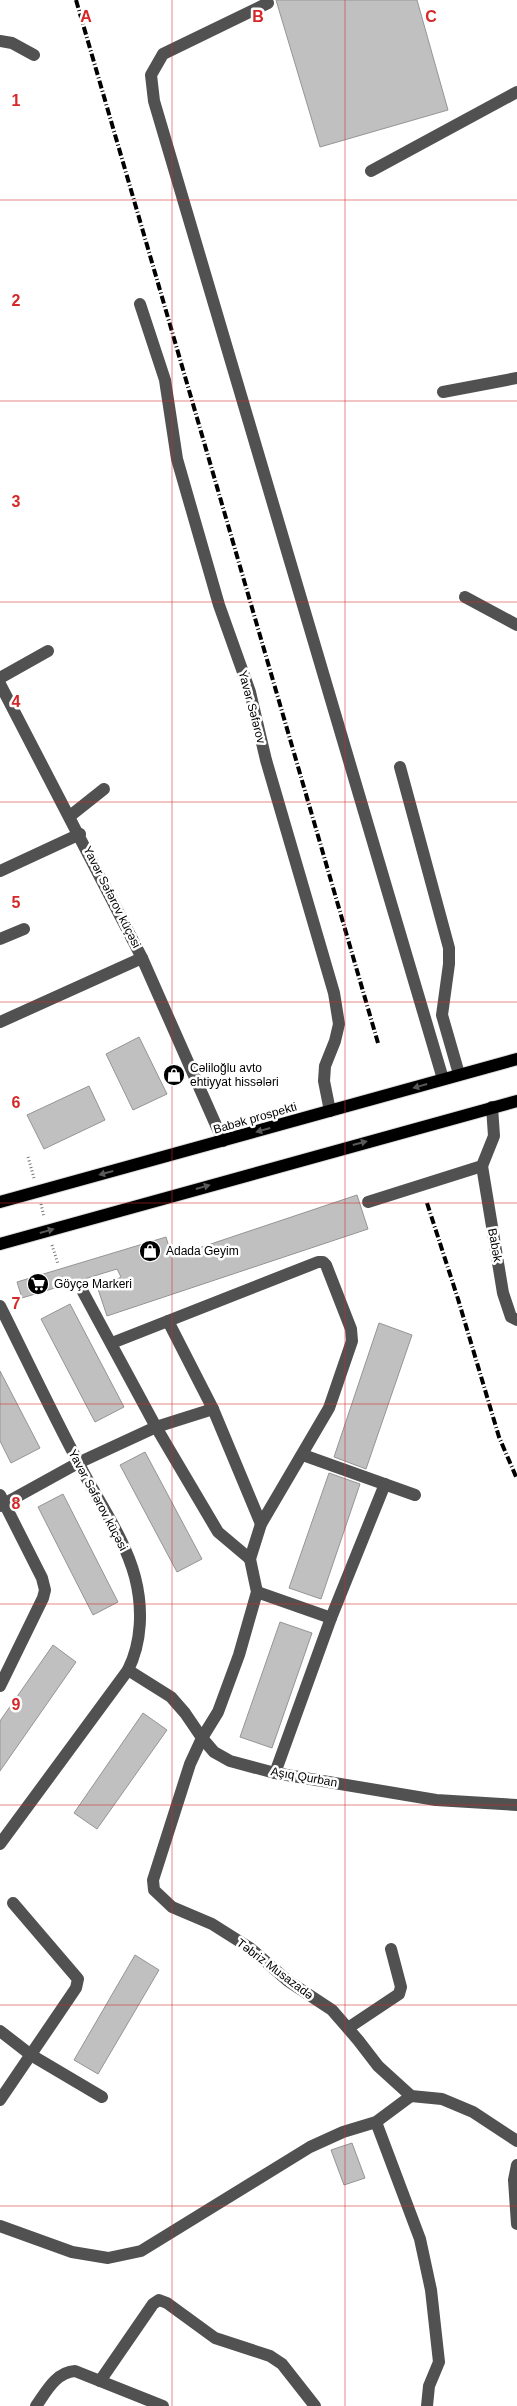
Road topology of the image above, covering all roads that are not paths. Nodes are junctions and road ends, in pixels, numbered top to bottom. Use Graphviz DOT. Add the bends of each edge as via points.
graph roads {
  1 [pos="268,3"];
  2 [pos="0,41"];
  3 [pos="34,55"];
  4 [pos="517,92"];
  5 [pos="371,171"];
  6 [pos="140,304"];
  7 [pos="517,378"];
  8 [pos="443,392"];
  9 [pos="465,597"];
  10 [pos="517,625"];
  11 [pos="48,651"];
  12 [pos="0,678"];
  13 [pos="0,684"];
  14 [pos="400,767"];
  15 [pos="104,789"];
  16 [pos="70,816"];
  17 [pos="80,834"];
  18 [pos="0,871"];
  19 [pos="24,929"];
  20 [pos="0,940"];
  21 [pos="142,958"];
  22 [pos="0,1022"];
  23 [pos="517,1058"];
  24 [pos="459,1074"];
  25 [pos="443,1079"];
  26 [pos="517,1101"];
  27 [pos="492,1108"];
  28 [pos="330,1111"];
  29 [pos="224,1141"];
  30 [pos="482,1166"];
  31 [pos="0,1202"];
  32 [pos="368,1202"];
  33 [pos="0,1244"];
  34 [pos="83,1292"];
  35 [pos="0,1306"];
  36 [pos="517,1320"];
  37 [pos="168,1321"];
  38 [pos="112,1343"];
  39 [pos="212,1409"];
  40 [pos="156,1427"];
  41 [pos="303,1455"];
  42 [pos="78,1463"];
  43 [pos="385,1484"];
  44 [pos="415,1494"];
  45 [pos="2,1502"];
  46 [pos="261,1524"];
  47 [pos="250,1559"];
  48 [pos="257,1592"];
  49 [pos="332,1618"];
  50 [pos="0,1659"];
  51 [pos="12,1663"];
  52 [pos="128,1670"];
  53 [pos="0,1686"];
  54 [pos="202,1738"];
  55 [pos="275,1772"];
  56 [pos="517,1805"];
  57 [pos="0,1844"];
  58 [pos="13,1903"];
  59 [pos="391,1949"];
  60 [pos="348,2028"];
  61 [pos="0,2031"];
  62 [pos="31,2055"];
  63 [pos="411,2096"];
  64 [pos="102,2097"];
  65 [pos="0,2100"];
  66 [pos="376,2122"];
  67 [pos="517,2140"];
  68 [pos="517,2165"];
  69 [pos="517,2224"];
  70 [pos="0,2226"];
  71 [pos="100,2380"];
  72 [pos="36,2406"];
  73 [pos="163,2406"];
  74 [pos="315,2406"];
  75 [pos="427,2406"];
  1 -- 25 [label="street" via="163,54 151,75 154,101"];
  2 -- 3 [label="street" via="12,43"];
  4 -- 5 [label="street"];
  6 -- 28 [label="street, Yavər Səfərov" via="164,380 176,459 250,692 266,760 334,992 339,1024 325,1066 324,1081"];
  7 -- 8 [label="street"];
  9 -- 10 [label="street"];
  11 -- 12 [label="street"];
  13 -- 16 [label="street"];
  14 -- 24 [label="street" via="449,948 450,964 442,1015"];
  15 -- 16 [label="street"];
  16 -- 17 [label="street"];
  17 -- 18 [label="street, Yavər Səfərov küçəsi"];
  17 -- 21 [label="street, Yavər Səfərov küçəsi"];
  19 -- 20 [label="street"];
  21 -- 22 [label="street, Yavər Səfərov küçəsi"];
  21 -- 29 [label="street, Yavər Səfərov küçəsi"];
  23 -- 24 [label="main road, Babək prospekti"];
  24 -- 25 [label="main road, Babək prospekti"];
  25 -- 28 [label="main road, Babək prospekti, one-way"];
  26 -- 27 [label="main road"];
  27 -- 30 [label="street" via="494,1136"];
  33 -- 27 [label="main road, one-way"];
  28 -- 29 [label="main road, Babək prospekti, one-way"];
  29 -- 31 [label="main road, Babək prospekti, one-way"];
  30 -- 32 [label="street"];
  30 -- 36 [label="street, Babək" via="503,1293 511,1316"];
  34 -- 38 [label="street"];
  35 -- 42 [label="street, Yavər Səfərov küçəsi"];
  37 -- 38 [label="street"];
  37 -- 39 [label="street"];
  37 -- 41 [label="street" via="323,1262 351,1329 352,1340 329,1408"];
  38 -- 40 [label="street"];
  39 -- 40 [label="street"];
  39 -- 46 [label="street"];
  40 -- 42 [label="street"];
  40 -- 47 [label="street" via="218,1532"];
  41 -- 43 [label="street"];
  41 -- 46 [label="street"];
  42 -- 45 [label="street"];
  42 -- 52 [label="street, Yavər Səfərov küçəsi" via="121,1540 135,1577 139,1635 136,1654"];
  43 -- 44 [label="street"];
  43 -- 49 [label="street"];
  45 -- 51 [label="street" via="42,1578 45,1590"];
  46 -- 47 [label="street"];
  47 -- 48 [label="street"];
  48 -- 49 [label="street"];
  48 -- 54 [label="street, Təbriz Musazadə" via="221,1704"];
  49 -- 55 [label="street"];
  50 -- 51 [label="street"];
  51 -- 53 [label="street"];
  52 -- 54 [label="street, Aşıq Qurban" via="171,1697"];
  52 -- 57 [label="street, Yavər Səfərov küçəsi"];
  54 -- 55 [label="street, Aşıq Qurban" via="214,1752 230,1761"];
  54 -- 60 [label="street, Təbriz Musazadə" via="190,1764 153,1880 154,1890 172,1907 212,1924 250,1948 288,1980 332,2010"];
  55 -- 56 [label="street, Aşıq Qurban" via="436,1800"];
  58 -- 62 [label="street" via="78,1979 76,1988"];
  59 -- 60 [label="street" via="401,1986 399,1994"];
  60 -- 63 [label="street, Təbriz Musazadə" via="378,2066"];
  61 -- 62 [label="street"];
  62 -- 64 [label="street"];
  62 -- 65 [label="street"];
  63 -- 66 [label="street"];
  63 -- 67 [label="street" via="442,2099 472,2112"];
  66 -- 70 [label="street" via="310,2147 141,2251 108,2258 72,2252"];
  66 -- 75 [label="street" via="420,2239 431,2290 439,2362 429,2386"];
  68 -- 69 [label="street" via="514,2180"];
  71 -- 72 [label="street" via="66,2371"];
  71 -- 73 [label="street"];
  71 -- 74 [label="street" via="159,2300 215,2338 270,2356 282,2364"];
}
